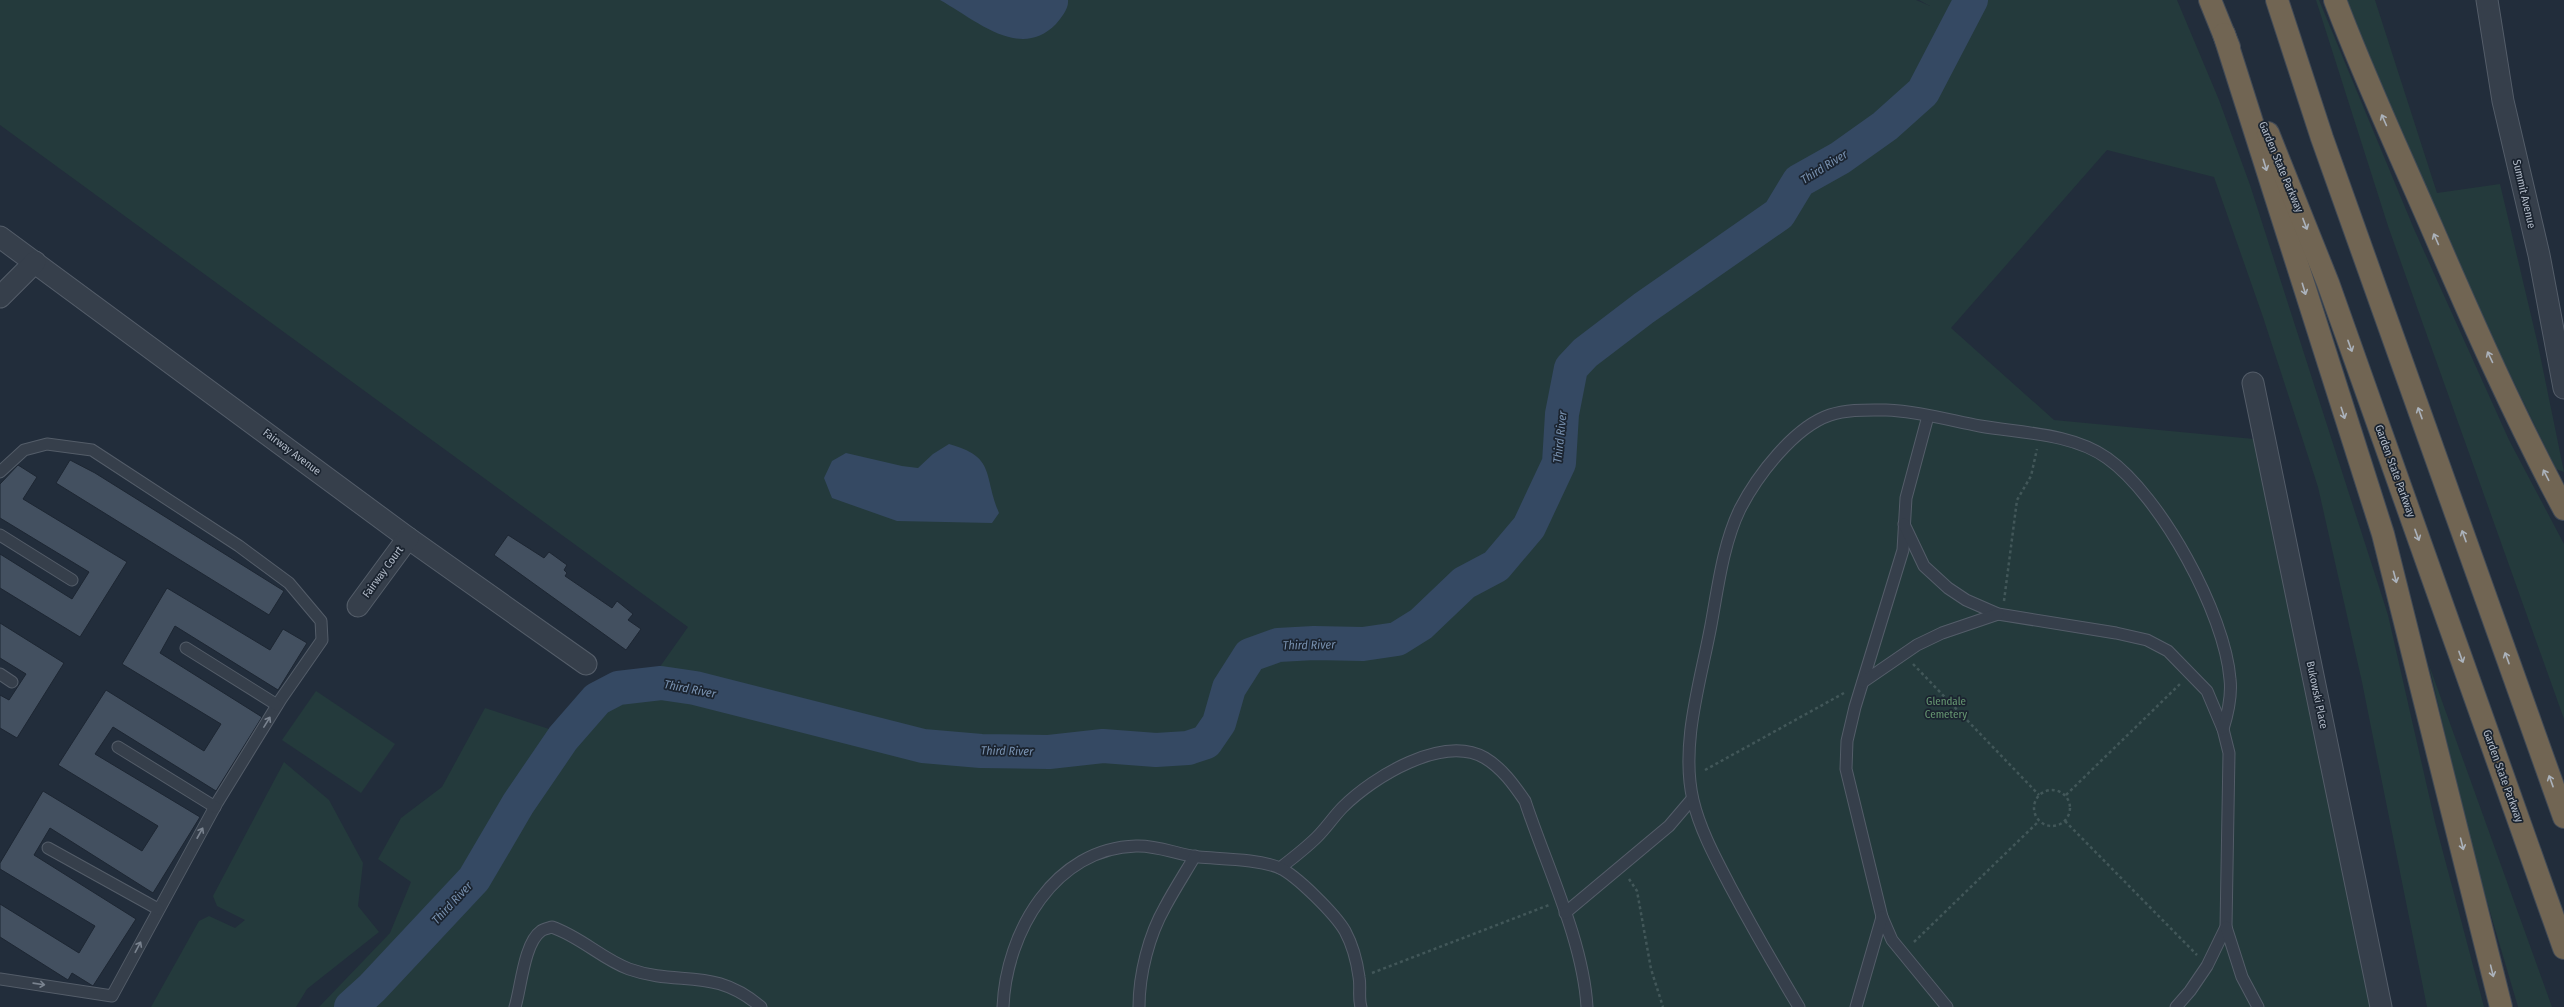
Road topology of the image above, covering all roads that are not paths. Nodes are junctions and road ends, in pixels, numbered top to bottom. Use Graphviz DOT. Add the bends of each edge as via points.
graph roads {
  1 [pos="2210,0"];
  2 [pos="2277,0"];
  3 [pos="2335,0"];
  4 [pos="2487,0"];
  5 [pos="2224,34"];
  6 [pos="0,237"];
  7 [pos="35,262"];
  8 [pos="0,297"];
  9 [pos="2253,383"];
  10 [pos="2564,388"];
  11 [pos="1928,416"];
  12 [pos="0,472"];
  13 [pos="2564,509"];
  14 [pos="1904,524"];
  15 [pos="0,535"];
  16 [pos="408,538"];
  17 [pos="72,580"];
  18 [pos="358,606"];
  19 [pos="2001,615"];
  20 [pos="186,648"];
  21 [pos="586,664"];
  22 [pos="0,674"];
  23 [pos="12,682"];
  24 [pos="1863,682"];
  25 [pos="277,705"];
  26 [pos="2223,729"];
  27 [pos="118,747"];
  28 [pos="1692,799"];
  29 [pos="214,807"];
  30 [pos="2564,817"];
  31 [pos="48,848"];
  32 [pos="1195,856"];
  33 [pos="1280,868"];
  34 [pos="158,910"];
  35 [pos="1565,913"];
  36 [pos="1882,917"];
  37 [pos="2226,926"];
  38 [pos="2564,948"];
  39 [pos="0,979"];
  40 [pos="515,1007"];
  41 [pos="761,1007"];
  42 [pos="1003,1007"];
  43 [pos="1139,1007"];
  44 [pos="1361,1007"];
  45 [pos="1587,1007"];
  46 [pos="1798,1007"];
  47 [pos="1856,1007"];
  48 [pos="1947,1007"];
  49 [pos="2176,1007"];
  50 [pos="2258,1007"];
  51 [pos="2381,1007"];
  52 [pos="2501,1007"];
  1 -- 5 [label="highway, Garden State Parkway"];
  30 -- 2 [label="highway, one-way" via="2324,146"];
  13 -- 3 [label="highway, one-way" via="2527,437 2459,290"];
  4 -- 10 [label="street, Summit Avenue" via="2503,101 2539,256"];
  5 -- 38 [label="highway, Garden State Parkway, one-way" via="2284,171 2328,283"];
  5 -- 52 [label="highway, one-way" via="2383,534"];
  6 -- 7 [label="street, Fairway Avenue"];
  7 -- 8 [label="street"];
  7 -- 16 [label="street, Fairway Avenue"];
  9 -- 51 [label="street, Bukowski Place"];
  11 -- 14 [label="lane" via="1906,498"];
  11 -- 26 [label="lane" via="2070,441 2104,456 2137,485 2159,514 2196,576 2214,613 2226,651 2231,681 2229,707"];
  11 -- 28 [label="lane" via="1890,410 1855,410 1828,416 1798,434 1754,484 1739,511 1722,572 1693,724 1690,778"];
  12 -- 25 [label="lane" via="24,450 47,444 92,450 239,546 289,583 321,621 322,640"];
  14 -- 19 [label="lane" via="1924,566 1935,577 1966,600"];
  14 -- 24 [label="lane" via="1903,550"];
  15 -- 17 [label="lane"];
  16 -- 18 [label="street, Fairway Court"];
  16 -- 21 [label="street, Fairway Avenue"];
  19 -- 24 [label="lane" via="1942,632 1903,654"];
  19 -- 26 [label="lane" via="2147,640 2168,651 2207,691"];
  20 -- 25 [label="lane"];
  22 -- 23 [label="lane"];
  24 -- 36 [label="lane" via="1847,741 1846,769"];
  29 -- 25 [label="lane, one-way"];
  26 -- 37 [label="lane" via="2229,753"];
  27 -- 29 [label="lane"];
  28 -- 35 [label="lane" via="1669,826"];
  28 -- 46 [label="lane" via="1710,847 1752,928"];
  34 -- 29 [label="lane, one-way"];
  31 -- 34 [label="lane"];
  32 -- 33 [label="lane"];
  32 -- 42 [label="lane" via="1138,846 1113,848 1081,861 1062,873 1041,896 1025,926 1009,965"];
  32 -- 43 [label="lane" via="1165,907 1153,937 1139,992"];
  33 -- 35 [label="lane" via="1318,836 1343,807 1372,783 1426,756 1445,752 1472,753 1485,758 1497,768 1511,781 1524,800"];
  33 -- 44 [label="lane" via="1320,900 1345,930 1359,977"];
  39 -- 34 [label="lane, one-way" via="112,996"];
  35 -- 45 [label="lane" via="1583,972"];
  36 -- 47 [label="lane"];
  36 -- 48 [label="lane" via="1892,940 1902,954"];
  37 -- 49 [label="lane" via="2207,966"];
  37 -- 50 [label="lane" via="2242,977"];
  40 -- 41 [label="lane" via="525,961 533,941 541,931 552,927 579,939 630,969 652,975 703,978 747,995"];
}
